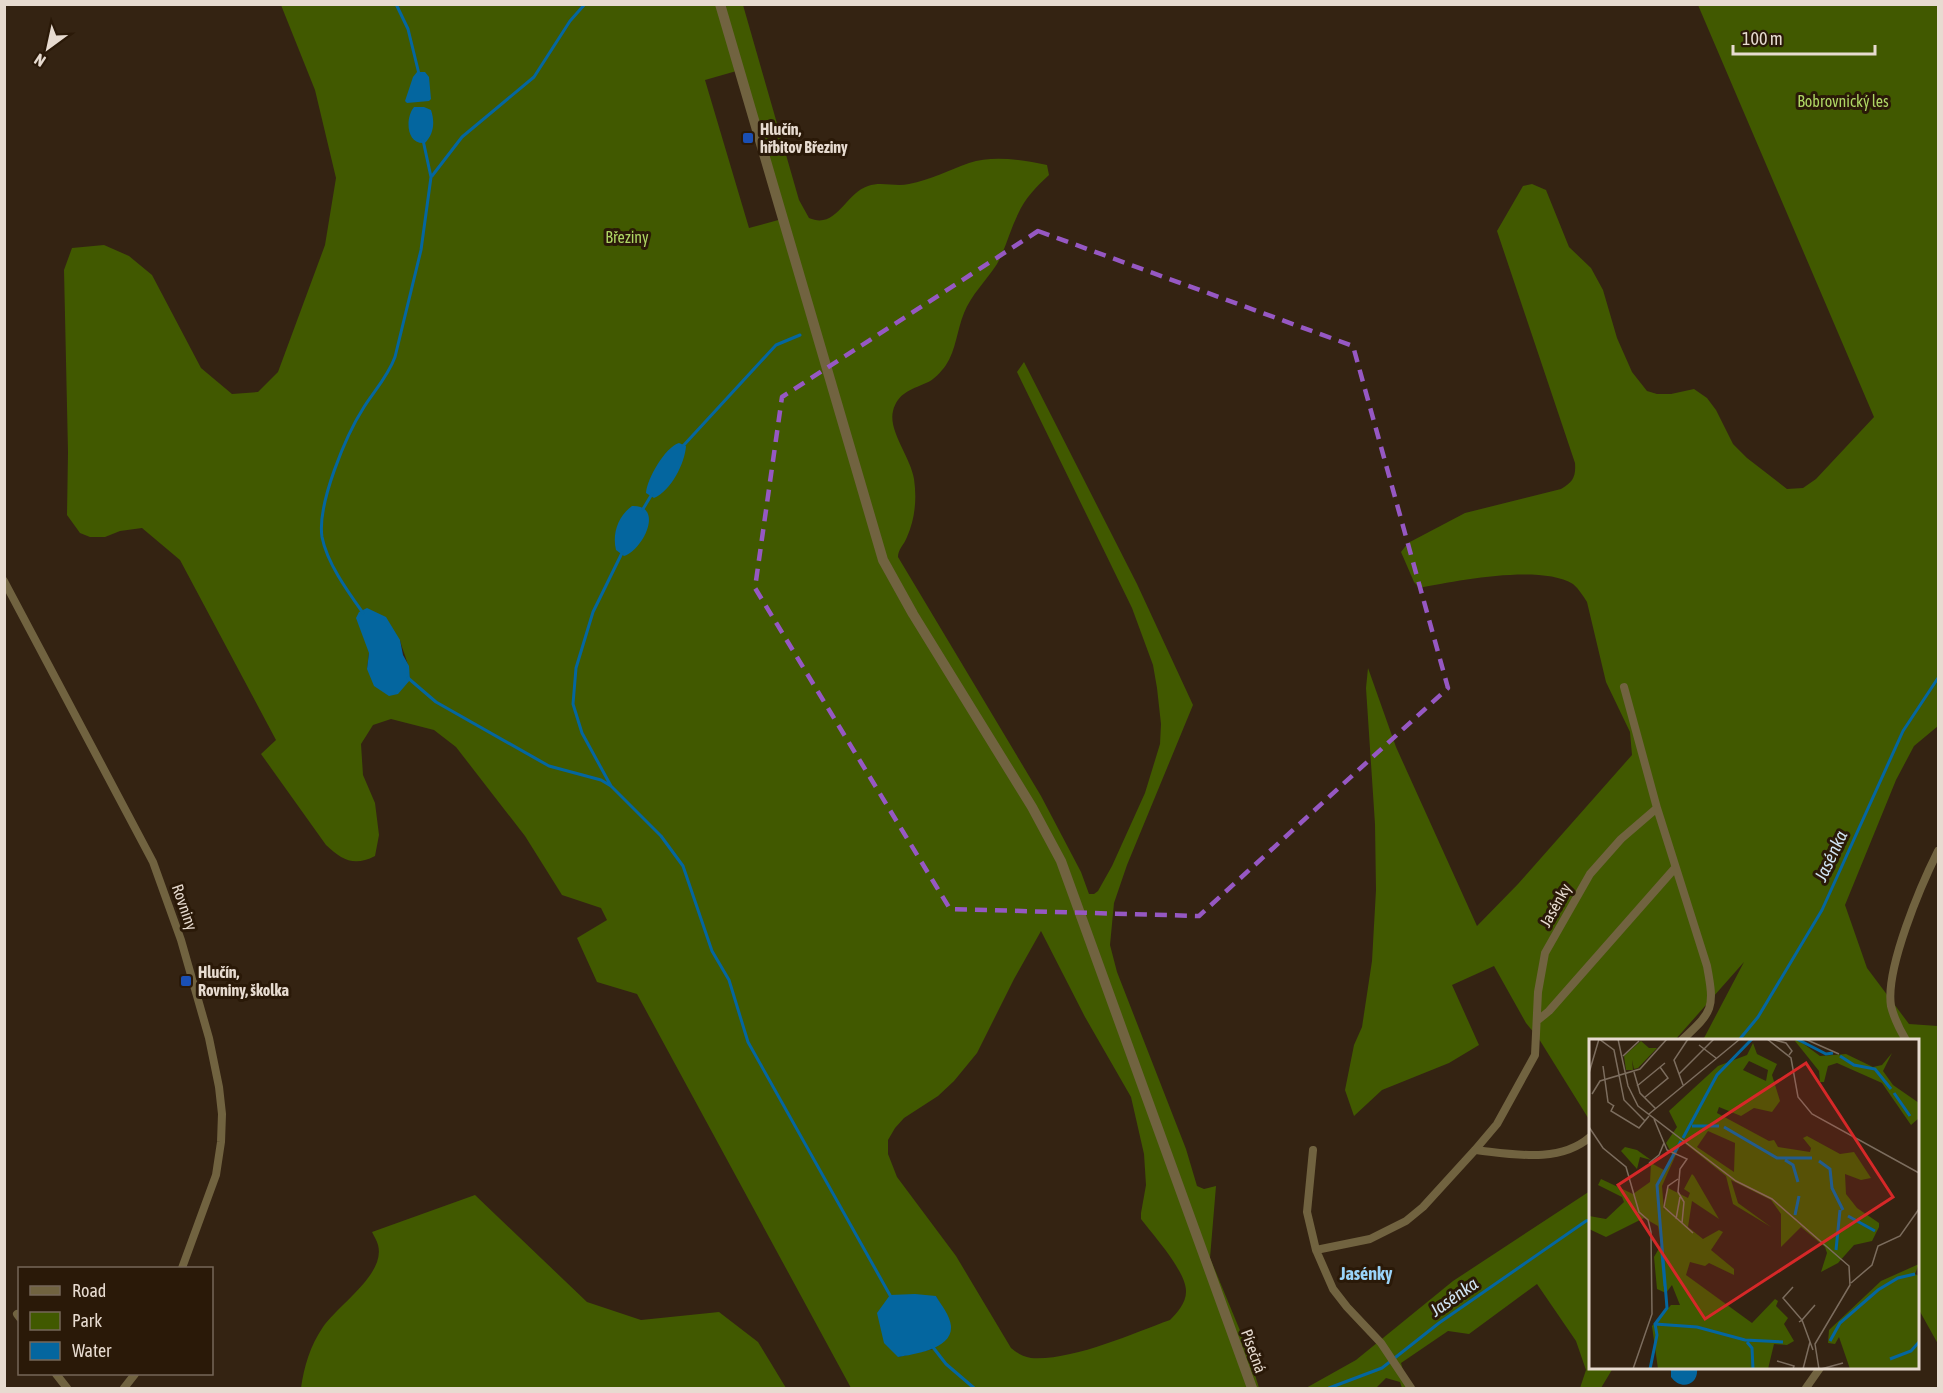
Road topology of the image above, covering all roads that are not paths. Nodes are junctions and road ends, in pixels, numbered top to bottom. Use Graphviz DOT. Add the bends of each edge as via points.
graph roads {
  1 [pos="720,4"];
  2 [pos="4,581"];
  3 [pos="1624,687"];
  4 [pos="1657,808"];
  5 [pos="1938,851"];
  6 [pos="1676,868"];
  7 [pos="1538,1020"];
  8 [pos="1684,1039"];
  9 [pos="1905,1039"];
  10 [pos="1589,1138"];
  11 [pos="1313,1150"];
  12 [pos="1475,1150"];
  13 [pos="1316,1250"];
  14 [pos="183,1267"];
  15 [pos="1819,1369"];
  16 [pos="57,1375"];
  17 [pos="134,1375"];
  18 [pos="67,1389"];
  19 [pos="124,1389"];
  20 [pos="1252,1389"];
  21 [pos="1411,1389"];
  22 [pos="1806,1389"];
  1 -- 20 [label="street, Písečná" via="883,560 1058,856"];
  2 -- 14 [label="street, Rovniny" via="153,862 181,940 209,1038 219,1087 221,1142 216,1175"];
  3 -- 4 [label="street"];
  4 -- 6 [label="street"];
  4 -- 7 [label="street, Jasénky" via="1621,839 1590,874 1545,953"];
  5 -- 9 [label="street" via="1920,888 1892,979 1892,1006"];
  6 -- 7 [label="street"];
  6 -- 8 [label="street" via="1707,966 1712,1002 1708,1014"];
  7 -- 12 [label="street, Jasénky" via="1535,1055 1497,1124"];
  10 -- 12 [label="street" via="1572,1148 1536,1156"];
  11 -- 13 [label="street" via="1307,1212"];
  12 -- 13 [label="street, Jasénky" via="1406,1221 1370,1239"];
  13 -- 21 [label="street" via="1333,1289 1381,1343"];
  15 -- 22 [label="street"];
  16 -- 18 [label="street"];
  17 -- 19 [label="street"];
}
